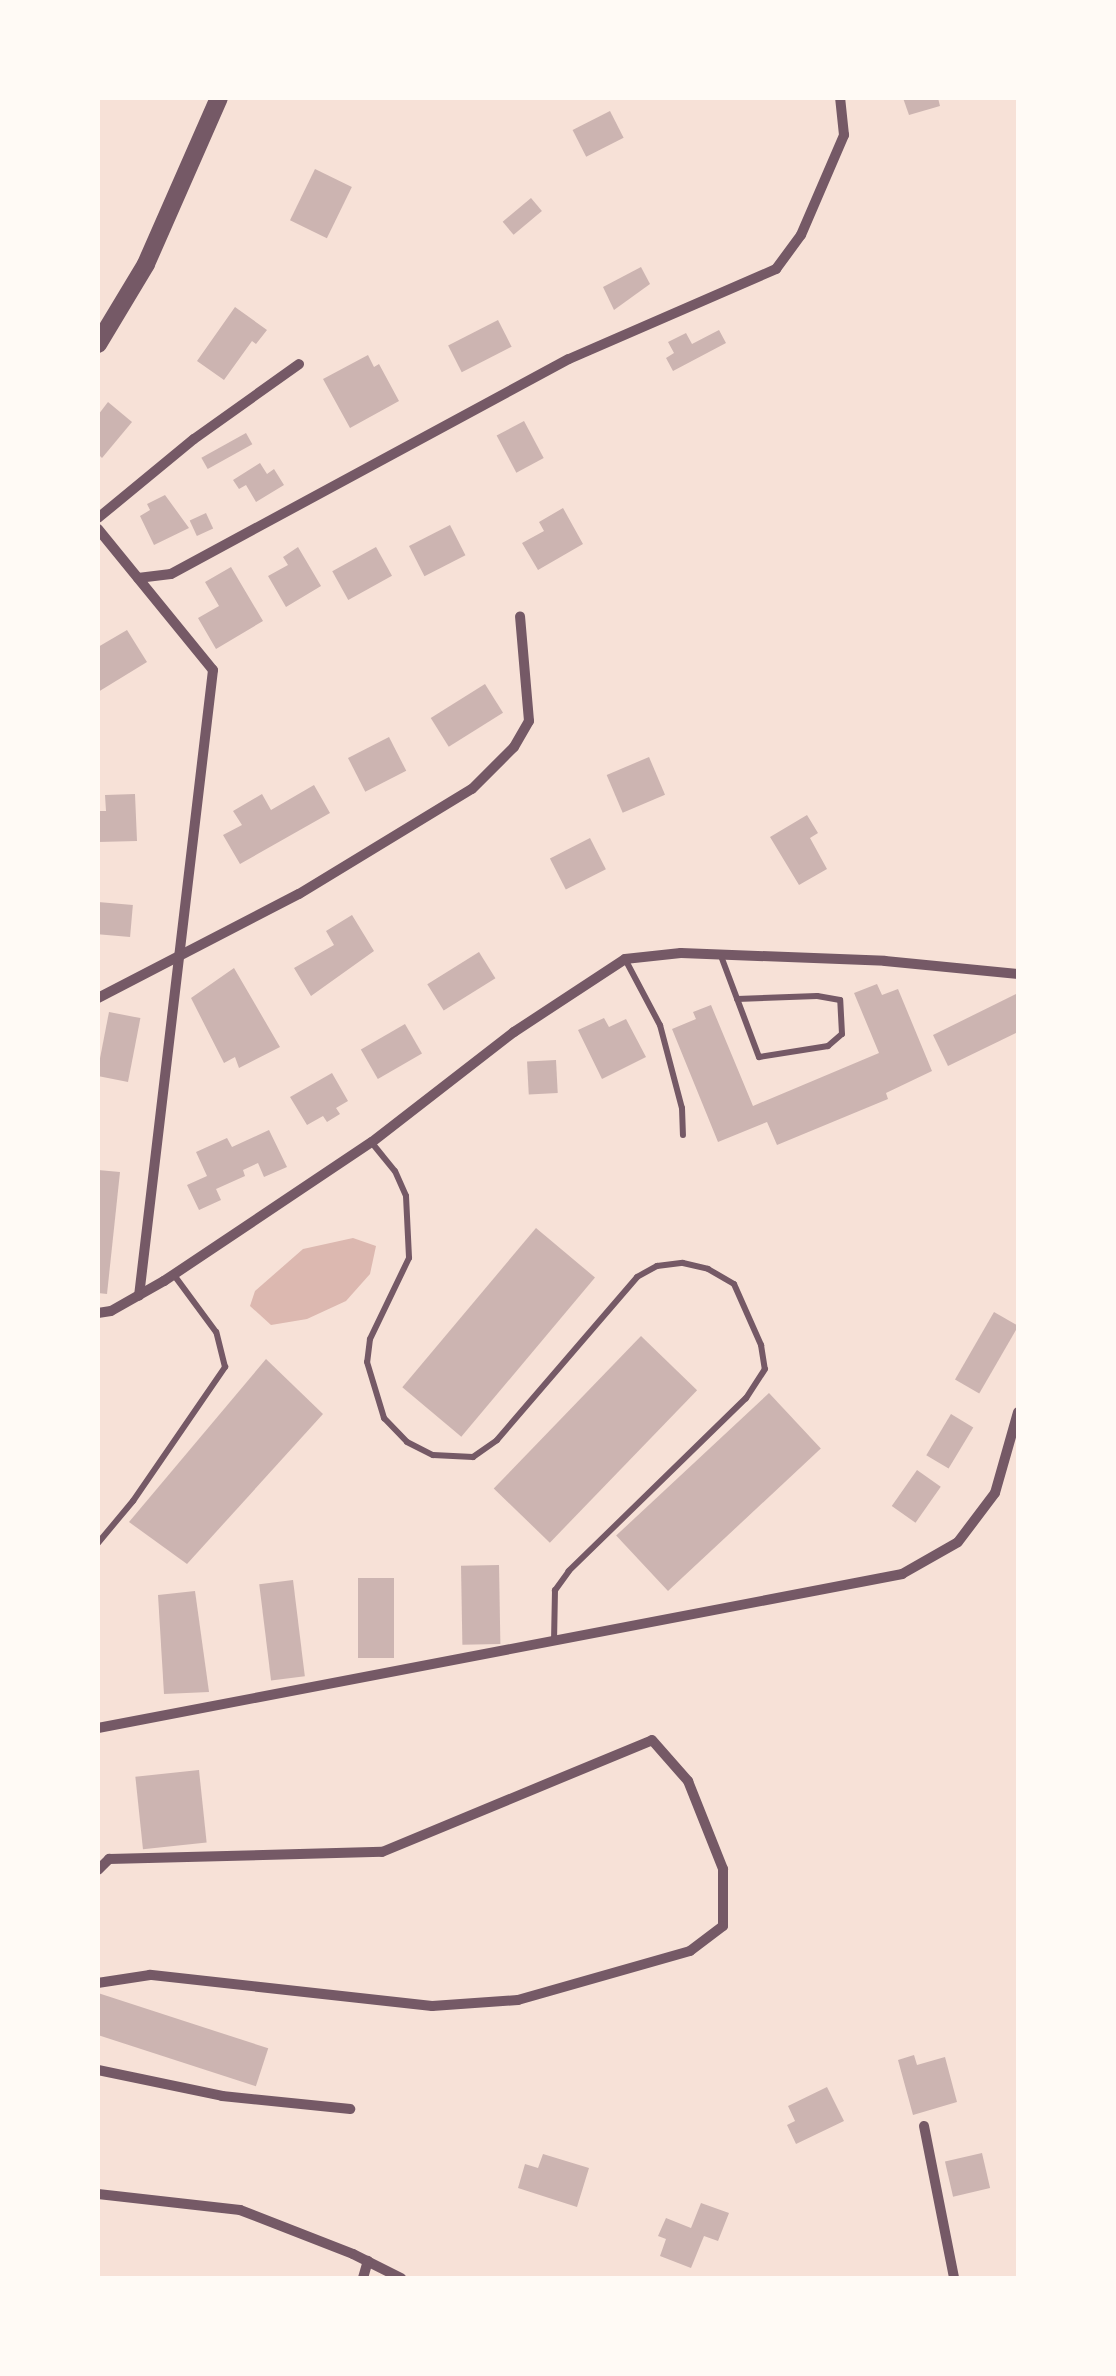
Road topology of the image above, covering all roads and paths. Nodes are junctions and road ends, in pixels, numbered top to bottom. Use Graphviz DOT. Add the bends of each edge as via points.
graph roads {
  1 [pos="219,98"];
  2 [pos="840,98"];
  3 [pos="98,344"];
  4 [pos="299,364"];
  5 [pos="98,518"];
  6 [pos="98,529"];
  7 [pos="138,578"];
  8 [pos="520,616"];
  9 [pos="180,955"];
  10 [pos="721,956"];
  11 [pos="625,960"];
  12 [pos="1018,974"];
  13 [pos="98,998"];
  14 [pos="738,999"];
  15 [pos="682,1134"];
  16 [pos="372,1142"];
  17 [pos="174,1275"];
  18 [pos="138,1296"];
  19 [pos="98,1313"];
  20 [pos="1018,1412"];
  21 [pos="98,1543"];
  22 [pos="554,1643"];
  23 [pos="98,1728"];
  24 [pos="98,1870"];
  25 [pos="98,1983"];
  26 [pos="98,2070"];
  27 [pos="350,2109"];
  28 [pos="924,2126"];
  29 [pos="98,2194"];
  30 [pos="368,2262"];
  31 [pos="364,2278"];
  32 [pos="401,2278"];
  33 [pos="954,2278"];
  1 -- 3 [label="street" via="146,264"];
  2 -- 7 [label="street" via="844,135 801,235 776,268 570,359 171,574"];
  4 -- 5 [label="street" via="194,438"];
  6 -- 7 [label="street"];
  7 -- 9 [label="street" via="213,670"];
  8 -- 9 [label="street" via="529,721 514,748 472,789 300,894"];
  9 -- 13 [label="street"];
  9 -- 18 [label="street"];
  10 -- 11 [label="street"];
  10 -- 12 [label="street"];
  10 -- 14 [label="lane"];
  11 -- 15 [label="lane" via="660,1025 682,1108"];
  11 -- 16 [label="street" via="514,1032"];
  14 -- 14 [label="lane" via="759,1057 828,1046 842,1034 840,1000"];
  16 -- 17 [label="street"];
  16 -- 22 [label="lane" via="395,1171 410,1223 409,1258 370,1339 366,1362 384,1418 407,1442 452,1459 474,1457 497,1440 637,1278 657,1266 683,1263 734,1284 762,1345 765,1369 746,1398 555,1590"];
  17 -- 18 [label="street"];
  17 -- 21 [label="lane" via="216,1332 225,1367"];
  18 -- 19 [label="street"];
  20 -- 22 [label="street" via="995,1493 958,1542 902,1574"];
  22 -- 23 [label="street"];
  24 -- 25 [label="street" via="109,1859 382,1852 652,1740 688,1781 724,1869 723,1926 690,1951 518,2000 432,2006 150,1975"];
  26 -- 27 [label="street" via="222,2096"];
  28 -- 33 [label="street"];
  29 -- 30 [label="street" via="240,2210"];
  30 -- 31 [label="street"];
  30 -- 32 [label="street"];
}
